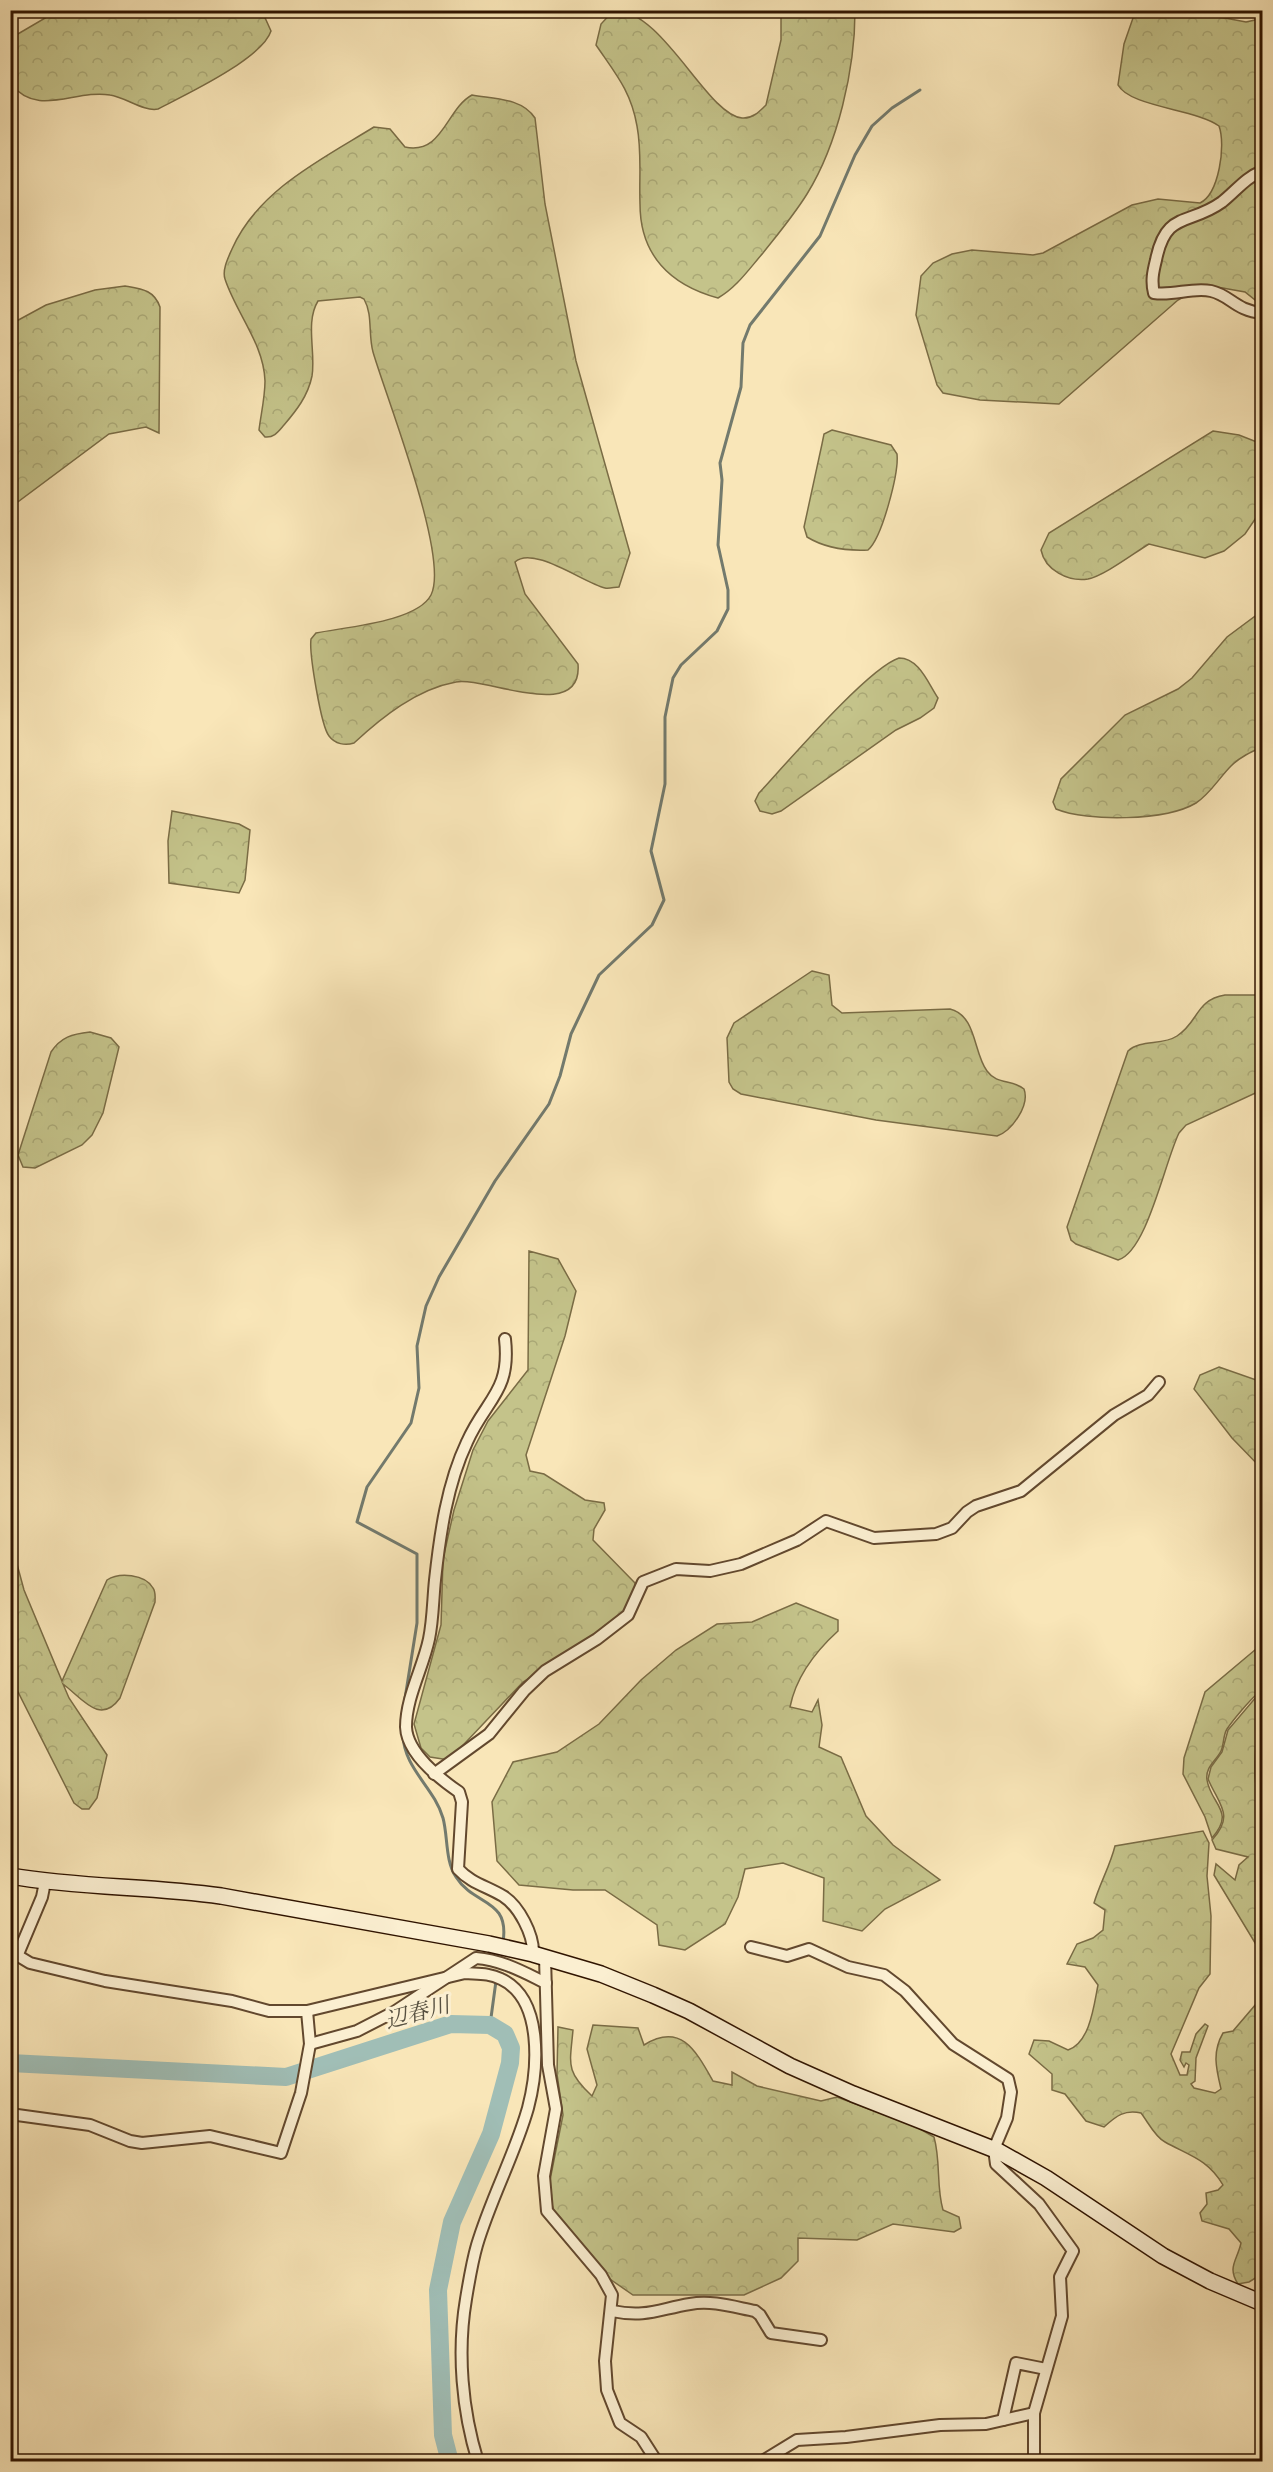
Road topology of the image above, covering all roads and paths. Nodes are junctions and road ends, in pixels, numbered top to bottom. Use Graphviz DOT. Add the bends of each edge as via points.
graph roads {
  1 [pos="1263,171"];
  2 [pos="1263,313"];
  3 [pos="506,1339"];
  4 [pos="1159,1382"];
  5 [pos="434,1774"];
  6 [pos="10,1875"];
  7 [pos="45,1882"];
  8 [pos="751,1947"];
  9 [pos="14,1953"];
  10 [pos="539,1955"];
  11 [pos="448,1977"];
  12 [pos="546,1983"];
  13 [pos="307,2011"];
  14 [pos="309,2048"];
  15 [pos="10,2114"];
  16 [pos="994,2149"];
  17 [pos="1263,2302"];
  18 [pos="612,2311"];
  19 [pos="821,2340"];
  20 [pos="1047,2369"];
  21 [pos="1034,2413"];
  22 [pos="1003,2420"];
  23 [pos="478,2462"];
  24 [pos="657,2462"];
  25 [pos="760,2462"];
  26 [pos="1034,2462"];
  1 -- 2 [label="street" via="1251,176 1221,203 1177,222 1164,234 1151,281 1154,293 1213,291 1239,308"];
  3 -- 5 [label="street" via="504,1382 466,1443 446,1505 429,1638 406,1729"];
  4 -- 5 [label="street" via="1148,1395 1114,1415 1021,1491 976,1506 952,1528 936,1534 874,1538 826,1521 797,1540 741,1564 710,1571 676,1569 644,1582 628,1615 545,1671 489,1734"];
  5 -- 10 [label="street" via="459,1792 462,1802 458,1869 470,1882 504,1897 524,1921"];
  6 -- 7 [label="street"];
  7 -- 9 [label="street"];
  7 -- 10 [label="street" via="177,1889"];
  8 -- 16 [label="street" via="787,1956 809,1949 848,1967 884,1975 905,1990 953,2044 1008,2079 1011,2092 1007,2118"];
  9 -- 13 [label="street" via="30,1963 105,1981 232,2001 269,2011"];
  10 -- 12 [label="street"];
  10 -- 16 [label="street" via="653,1995 790,2066"];
  11 -- 12 [label="street" via="476,1958 491,1959"];
  11 -- 13 [label="street"];
  11 -- 14 [label="street" via="357,2031"];
  11 -- 23 [label="street" via="487,1974 503,1980 529,2009 535,2045 528,2108 476,2246 465,2301 461,2362"];
  12 -- 18 [label="street" via="548,2065 556,2109 544,2176 547,2211 601,2275 612,2295"];
  13 -- 14 [label="street"];
  14 -- 15 [label="street" via="302,2093 281,2153 210,2136 142,2143 90,2125"];
  16 -- 17 [label="street" via="1046,2178 1163,2256 1209,2281"];
  16 -- 20 [label="street" via="996,2164 1039,2204 1073,2251 1060,2277 1062,2316"];
  18 -- 19 [label="street" via="654,2314 690,2304 716,2303 755,2311 771,2333"];
  18 -- 24 [label="street" via="605,2361 607,2390 620,2423 641,2438"];
  20 -- 21 [label="street"];
  20 -- 22 [label="street" via="1017,2363"];
  21 -- 22 [label="street"];
  21 -- 26 [label="street"];
  22 -- 25 [label="street" via="797,2440"];
}
